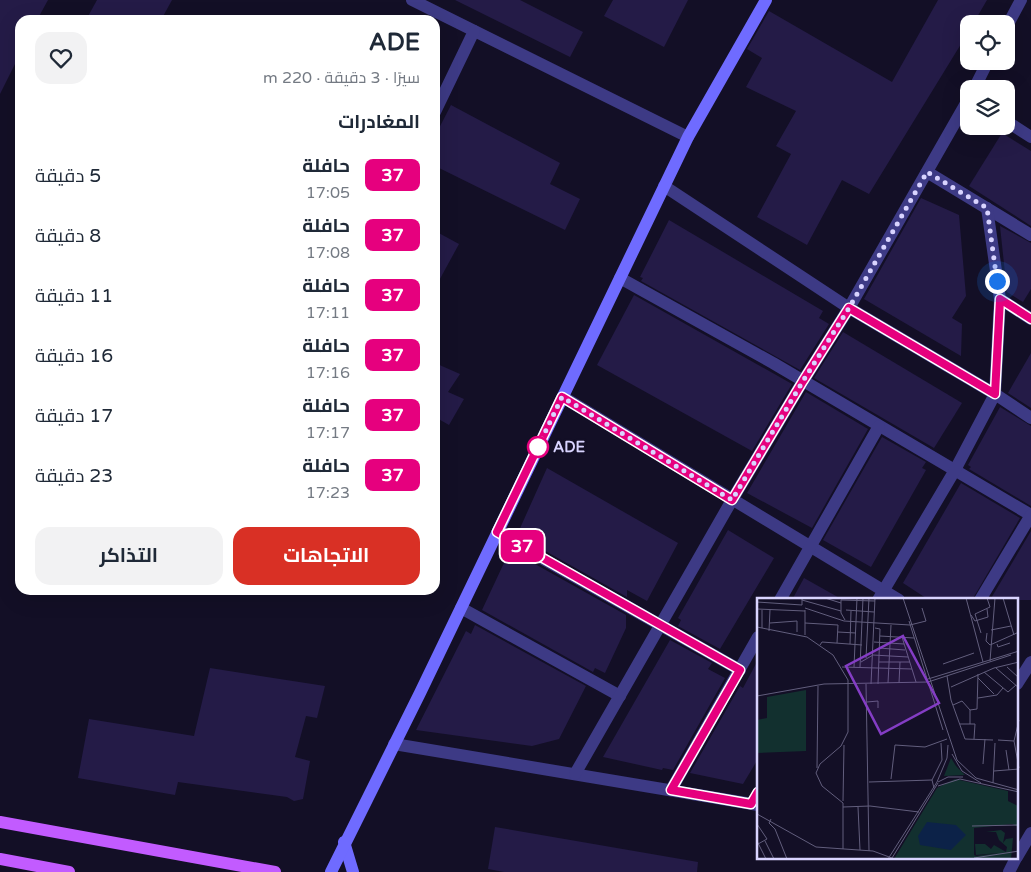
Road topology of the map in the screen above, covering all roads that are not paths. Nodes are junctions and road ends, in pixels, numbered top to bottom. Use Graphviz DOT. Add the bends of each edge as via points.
graph roads {
  1 [pos="412,0"];
  2 [pos="766,0"];
  3 [pos="1021,0"];
  4 [pos="1013,15"];
  5 [pos="474,31"];
  6 [pos="440,102"];
  7 [pos="960,114"];
  8 [pos="1015,126"];
  9 [pos="1031,136"];
  10 [pos="688,137"];
  11 [pos="927,172"];
  12 [pos="664,186"];
  13 [pos="987,208"];
  14 [pos="1031,235"];
  15 [pos="620,278"];
  16 [pos="1000,299"];
  17 [pos="849,308"];
  18 [pos="1031,319"];
  19 [pos="803,381"];
  20 [pos="995,394"];
  21 [pos="562,397"];
  22 [pos="1031,418"];
  23 [pos="879,426"];
  24 [pos="955,470"];
  25 [pos="732,500"];
  26 [pos="1031,515"];
  27 [pos="497,532"];
  28 [pos="810,546"];
  29 [pos="880,595"];
  30 [pos="781,598"];
  31 [pos="981,598"];
  32 [pos="460,608"];
  33 [pos="662,625"];
  34 [pos="757,640"];
  35 [pos="1031,662"];
  36 [pos="740,670"];
  37 [pos="1022,677"];
  38 [pos="620,696"];
  39 [pos="394,744"];
  40 [pos="575,774"];
  41 [pos="671,790"];
  42 [pos="755,805"];
  43 [pos="0,822"];
  44 [pos="1031,833"];
  45 [pos="344,842"];
  46 [pos="1018,853"];
  47 [pos="0,859"];
  48 [pos="1015,860"];
  49 [pos="69,872"];
  50 [pos="275,872"];
  51 [pos="331,872"];
  52 [pos="353,872"];
  53 [pos="1009,872"];
  1 -- 5 [label="street"];
  2 -- 10 [label="street"];
  3 -- 4 [label="street"];
  5 -- 6 [label="street"];
  5 -- 10 [label="street"];
  7 -- 11 [label="street"];
  8 -- 9 [label="street"];
  10 -- 12 [label="street"];
  11 -- 13 [label="street"];
  11 -- 17 [label="street"];
  12 -- 15 [label="street"];
  12 -- 17 [label="street"];
  13 -- 14 [label="street"];
  13 -- 16 [label="street"];
  15 -- 19 [label="street"];
  15 -- 21 [label="street"];
  16 -- 18 [label="street"];
  16 -- 20 [label="street"];
  17 -- 19 [label="street"];
  17 -- 20 [label="street"];
  19 -- 23 [label="street"];
  19 -- 25 [label="street"];
  20 -- 22 [label="street"];
  20 -- 24 [label="street"];
  21 -- 25 [label="street"];
  21 -- 27 [label="street"];
  23 -- 24 [label="street"];
  23 -- 28 [label="street"];
  24 -- 26 [label="street"];
  24 -- 29 [label="street"];
  25 -- 28 [label="street"];
  25 -- 33 [label="street"];
  26 -- 31 [label="street"];
  27 -- 32 [label="street"];
  27 -- 33 [label="street"];
  28 -- 29 [label="street"];
  28 -- 30 [label="street"];
  32 -- 38 [label="street"];
  32 -- 39 [label="street"];
  33 -- 36 [label="street"];
  33 -- 38 [label="street"];
  34 -- 36 [label="street"];
  35 -- 37 [label="street"];
  36 -- 41 [label="street"];
  38 -- 40 [label="street"];
  39 -- 40 [label="street"];
  39 -- 45 [label="street"];
  40 -- 41 [label="street"];
  41 -- 42 [label="street"];
  43 -- 50 [label="main road"];
  44 -- 46 [label="street"];
  45 -- 51 [label="street"];
  45 -- 52 [label="street"];
  47 -- 49 [label="main road"];
  48 -- 53 [label="street"];
}
